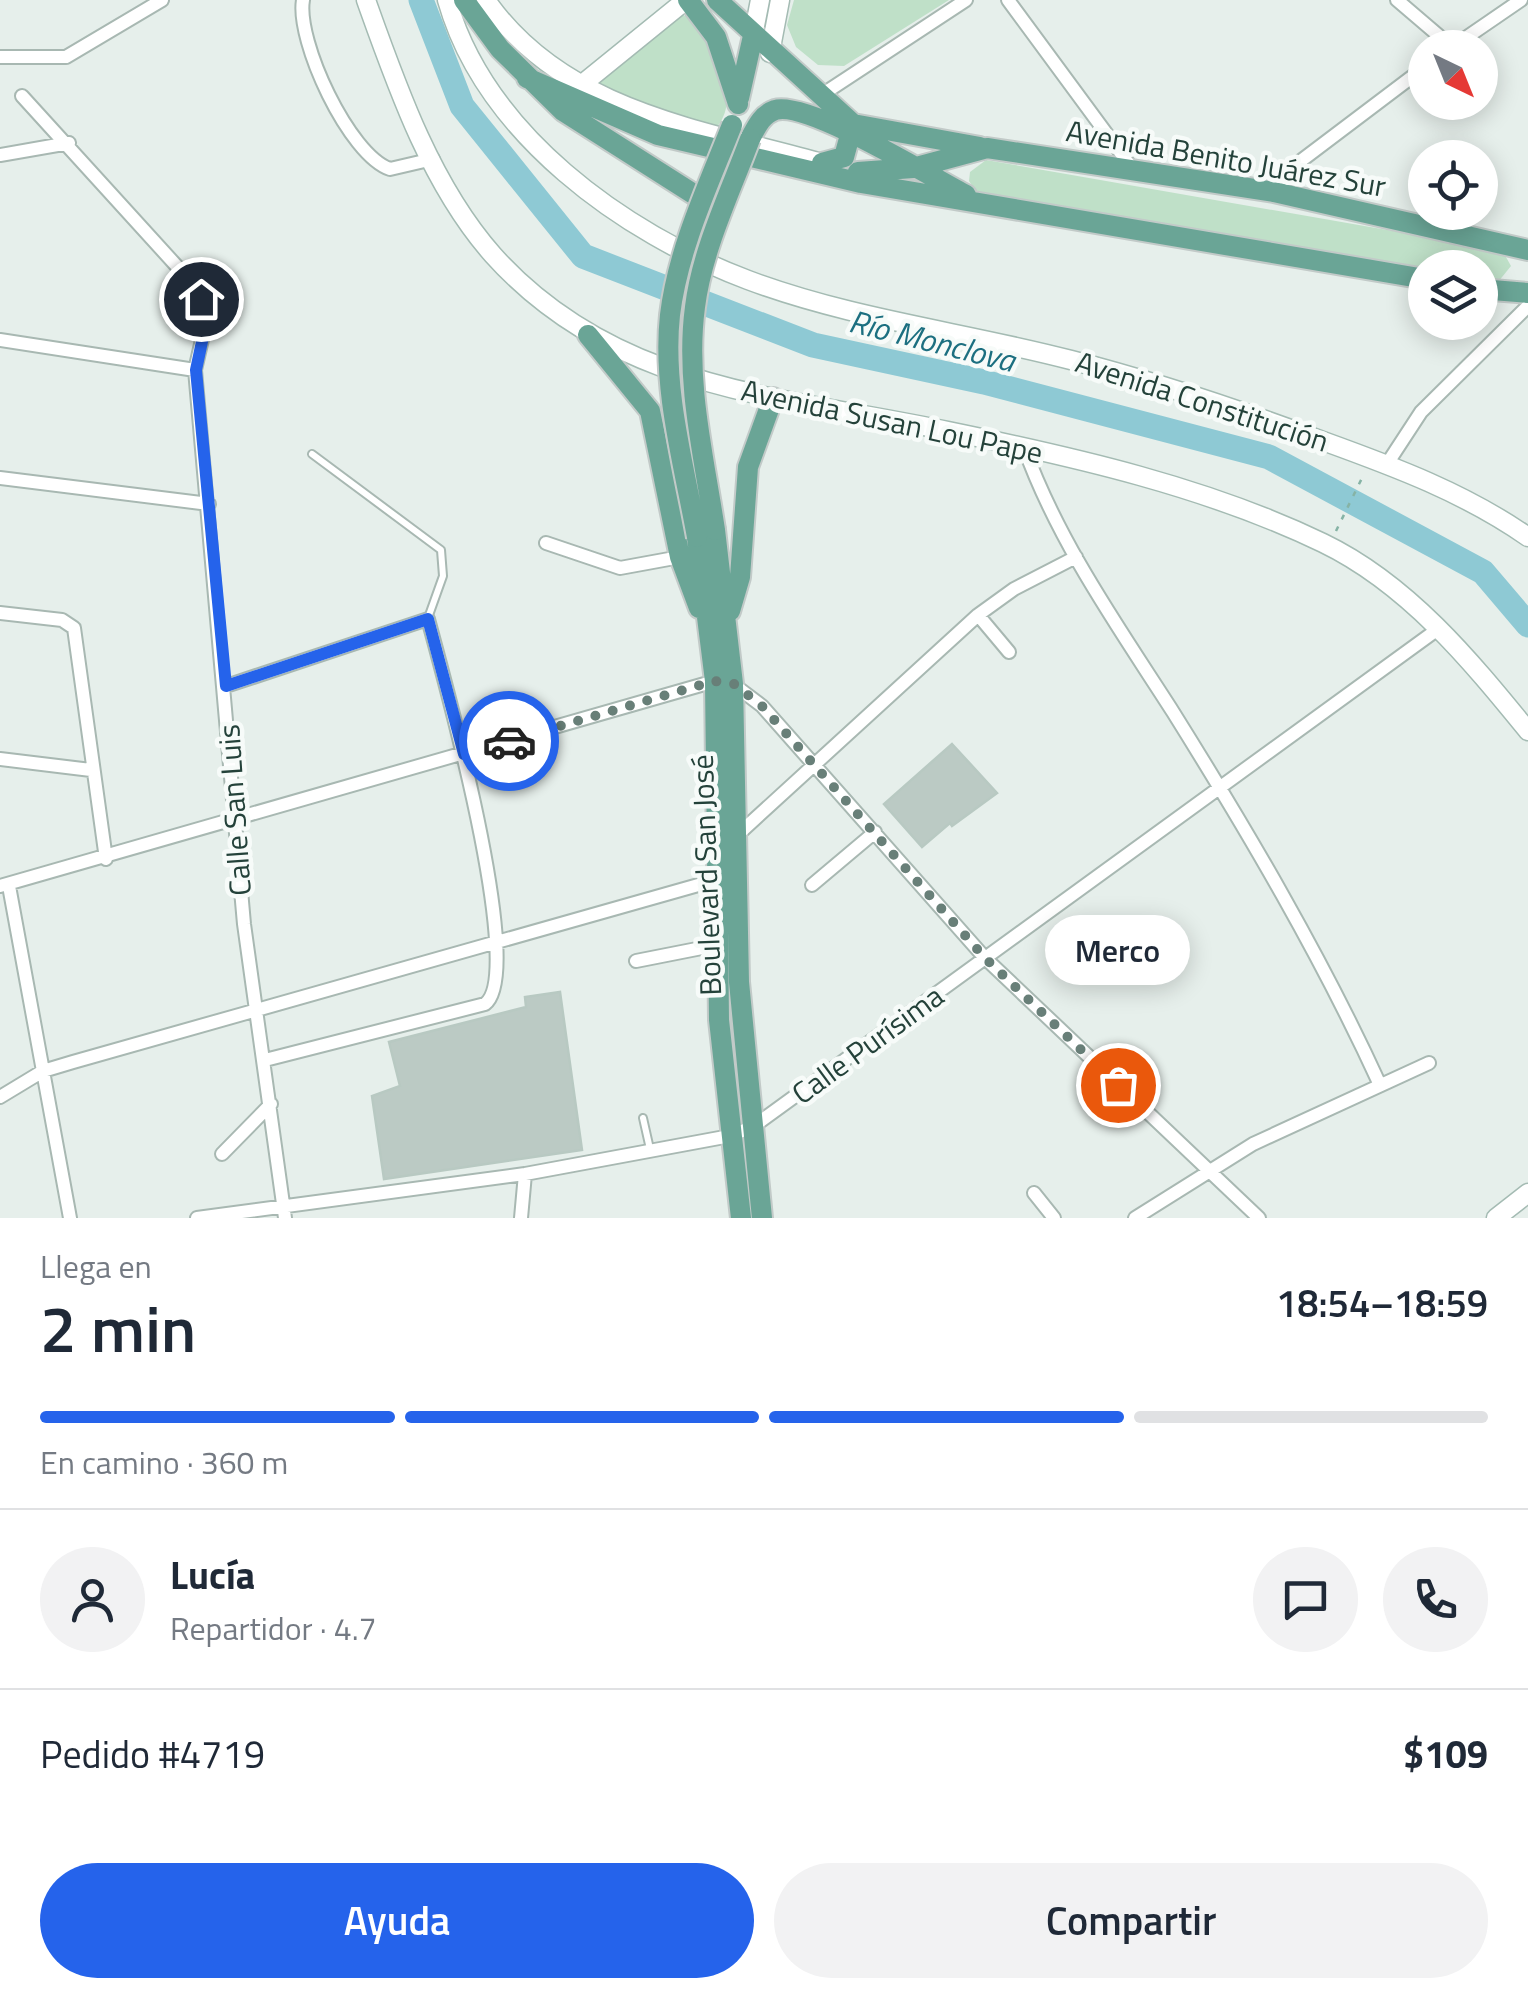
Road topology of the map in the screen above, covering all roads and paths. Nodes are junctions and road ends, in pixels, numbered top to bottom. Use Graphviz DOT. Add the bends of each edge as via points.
graph roads {
  1 [pos="162,0"];
  2 [pos="303,0"];
  3 [pos="366,0"];
  4 [pos="447,0"];
  5 [pos="464,0"];
  6 [pos="486,0"];
  7 [pos="687,0"];
  8 [pos="717,0"];
  9 [pos="760,0"];
  10 [pos="780,0"];
  11 [pos="966,0"];
  12 [pos="1397,0"];
  13 [pos="1521,0"];
  14 [pos="1011,4"];
  15 [pos="1432,30"];
  16 [pos="1477,30"];
  17 [pos="753,36"];
  18 [pos="770,52"];
  19 [pos="0,57"];
  20 [pos="527,78"];
  21 [pos="1408,80"];
  22 [pos="580,86"];
  23 [pos="22,96"];
  24 [pos="820,96"];
  25 [pos="738,104"];
  26 [pos="852,129"];
  27 [pos="69,143"];
  28 [pos="979,151"];
  29 [pos="0,155"];
  30 [pos="432,159"];
  31 [pos="822,163"];
  32 [pos="914,168"];
  33 [pos="1135,172"];
  34 [pos="1274,192"];
  35 [pos="703,200"];
  36 [pos="974,200"];
  37 [pos="1520,248"];
  38 [pos="1528,260"];
  39 [pos="1408,277"];
  40 [pos="1528,277"];
  41 [pos="1498,292"];
  42 [pos="1506,293"];
  43 [pos="1528,293"];
  44 [pos="1528,306"];
  45 [pos="588,334"];
  46 [pos="0,340"];
  47 [pos="196,370"];
  48 [pos="773,398"];
  49 [pos="1024,447"];
  50 [pos="312,454"];
  51 [pos="1379,461"];
  52 [pos="0,478"];
  53 [pos="209,504"];
  54 [pos="706,533"];
  55 [pos="1528,538"];
  56 [pos="546,543"];
  57 [pos="1328,546"];
  58 [pos="1076,556"];
  59 [pos="680,557"];
  60 [pos="0,612"];
  61 [pos="978,614"];
  62 [pos="428,619"];
  63 [pos="718,622"];
  64 [pos="1438,629"];
  65 [pos="1008,652"];
  66 [pos="724,682"];
  67 [pos="226,686"];
  68 [pos="1528,730"];
  69 [pos="464,754"];
  70 [pos="0,759"];
  71 [pos="816,765"];
  72 [pos="91,770"];
  73 [pos="1220,789"];
  74 [pos="235,822"];
  75 [pos="875,832"];
  76 [pos="724,842"];
  77 [pos="106,859"];
  78 [pos="726,877"];
  79 [pos="812,885"];
  80 [pos="4,886"];
  81 [pos="497,942"];
  82 [pos="717,945"];
  83 [pos="985,958"];
  84 [pos="636,960"];
  85 [pos="256,1007"];
  86 [pos="742,1019"];
  87 [pos="264,1060"];
  88 [pos="722,1061"];
  89 [pos="1428,1063"];
  90 [pos="44,1071"];
  91 [pos="1380,1085"];
  92 [pos="750,1093"];
  93 [pos="0,1097"];
  94 [pos="270,1104"];
  95 [pos="643,1118"];
  96 [pos="754,1126"];
  97 [pos="730,1136"];
  98 [pos="650,1151"];
  99 [pos="222,1154"];
  100 [pos="1208,1171"];
  101 [pos="525,1174"];
  102 [pos="1034,1193"];
  103 [pos="1528,1194"];
  104 [pos="285,1212"];
  105 [pos="70,1218"];
  106 [pos="197,1218"];
  107 [pos="521,1218"];
  108 [pos="741,1218"];
  109 [pos="762,1218"];
  110 [pos="1054,1218"];
  111 [pos="1135,1218"];
  112 [pos="1258,1218"];
  113 [pos="1496,1218"];
  1 -- 19 [label="street" via="66,57"];
  2 -- 30 [label="street" via="301,25 310,54 369,155 390,169"];
  3 -- 30 [label="street, Avenida Susan Lou Pape"];
  4 -- 51 [label="street, Avenida Constitución" via="488,83 539,149 610,204 729,271 818,302 1190,393"];
  5 -- 20 [label="main road"];
  6 -- 22 [label="street" via="533,55"];
  7 -- 22 [label="street"];
  7 -- 25 [label="main road" via="716,37"];
  8 -- 17 [label="main road"];
  9 -- 17 [label="street"];
  10 -- 18 [label="street"];
  11 -- 24 [label="street"];
  12 -- 15 [label="street"];
  13 -- 16 [label="street"];
  14 -- 33 [label="street"];
  17 -- 18 [label="main road"];
  17 -- 25 [label="main road"];
  18 -- 24 [label="main road"];
  20 -- 35 [label="main road" via="563,111"];
  20 -- 36 [label="main road" via="658,135 843,179"];
  21 -- 34 [label="street" via="1298,163"];
  22 -- 31 [label="street" via="682,126"];
  23 -- 27 [label="street"];
  24 -- 26 [label="main road"];
  25 -- 35 [label="main road, bridge"];
  26 -- 28 [label="main road"];
  26 -- 31 [label="main road" via="844,157"];
  26 -- 32 [label="main road"];
  26 -- 54 [label="main road, bridge" via="782,109 762,118 709,250 693,323"];
  27 -- 29 [label="street"];
  27 -- 47 [label="street, Calle San Luis" via="192,284 207,318"];
  28 -- 32 [label="main road, Avenida Benito Juárez Sur"];
  28 -- 33 [label="main road, Avenida Benito Juárez Sur"];
  28 -- 36 [label="main road" via="960,174"];
  30 -- 45 [label="street, Avenida Susan Lou Pape" via="495,257"];
  31 -- 32 [label="main road, Avenida Benito Juárez Sur" via="868,174"];
  32 -- 36 [label="main road"];
  33 -- 34 [label="main road, Avenida Benito Juárez Sur"];
  34 -- 37 [label="main road, Avenida Benito Juárez Sur"];
  35 -- 54 [label="main road, bridge" via="677,278 669,346 672,391"];
  36 -- 39 [label="main road"];
  37 -- 38 [label="main road"];
  40 -- 42 [label="main road"];
  41 -- 42 [label="main road"];
  42 -- 43 [label="main road"];
  44 -- 51 [label="street"];
  45 -- 48 [label="street, Avenida Susan Lou Pape" via="671,373"];
  45 -- 59 [label="main road" via="650,410"];
  46 -- 47 [label="street"];
  47 -- 53 [label="street, Calle San Luis"];
  48 -- 49 [label="street, Avenida Susan Lou Pape"];
  48 -- 63 [label="main road" via="748,467 740,577"];
  49 -- 57 [label="street, Avenida Susan Lou Pape" via="1208,499"];
  49 -- 58 [label="street"];
  50 -- 62 [label="lane" via="441,550 442,576"];
  51 -- 55 [label="street, Avenida Constitución" via="1460,495"];
  51 -- 57 [label="path"];
  52 -- 53 [label="street"];
  53 -- 67 [label="street, Calle San Luis"];
  54 -- 63 [label="main road, Boulevard San José"];
  56 -- 59 [label="street" via="620,568"];
  57 -- 64 [label="street, Avenida Susan Lou Pape" via="1379,578"];
  58 -- 61 [label="street"];
  58 -- 73 [label="street"];
  59 -- 63 [label="main road"];
  60 -- 72 [label="street" via="62,620 74,628"];
  61 -- 65 [label="street"];
  61 -- 71 [label="street"];
  62 -- 67 [label="street"];
  62 -- 69 [label="street"];
  63 -- 66 [label="main road, Boulevard San José"];
  64 -- 68 [label="street, Avenida Susan Lou Pape"];
  64 -- 73 [label="street, Calle Purísima"];
  66 -- 69 [label="street"];
  66 -- 71 [label="street" via="752,696"];
  66 -- 76 [label="main road, Boulevard San José"];
  67 -- 74 [label="street, Calle San Luis"];
  69 -- 74 [label="street"];
  69 -- 81 [label="street"];
  70 -- 72 [label="street"];
  71 -- 75 [label="street"];
  71 -- 76 [label="street"];
  72 -- 77 [label="street"];
  73 -- 83 [label="street, Calle Purísima"];
  73 -- 91 [label="street"];
  74 -- 77 [label="street"];
  74 -- 85 [label="street, Calle San Luis"];
  75 -- 79 [label="street"];
  75 -- 83 [label="street"];
  76 -- 78 [label="main road, Boulevard San José"];
  77 -- 80 [label="street"];
  78 -- 81 [label="street"];
  78 -- 82 [label="main road, Boulevard San José"];
  78 -- 86 [label="main road, Boulevard San José"];
  80 -- 90 [label="street"];
  81 -- 85 [label="street"];
  81 -- 87 [label="street" via="497,989 484,1004"];
  82 -- 84 [label="street"];
  82 -- 88 [label="main road, Boulevard San José"];
  83 -- 96 [label="street, Calle Purísima"];
  83 -- 100 [label="street"];
  85 -- 87 [label="street, Calle San Luis"];
  85 -- 90 [label="street"];
  86 -- 88 [label="main road"];
  86 -- 92 [label="main road, Boulevard San José"];
  87 -- 94 [label="street, Calle San Luis"];
  88 -- 92 [label="main road"];
  88 -- 97 [label="main road, Boulevard San José"];
  89 -- 91 [label="street"];
  90 -- 93 [label="street"];
  90 -- 105 [label="street"];
  91 -- 100 [label="street"];
  92 -- 96 [label="main road, Boulevard San José"];
  94 -- 99 [label="street"];
  94 -- 104 [label="street, Calle San Luis"];
  95 -- 98 [label="lane"];
  96 -- 97 [label="street, Calle Purísima"];
  96 -- 109 [label="main road, Boulevard San José"];
  97 -- 98 [label="street, Calle Purísima"];
  97 -- 108 [label="main road, Boulevard San José"];
  98 -- 101 [label="street, Calle Purísima"];
  100 -- 111 [label="street"];
  100 -- 112 [label="street"];
  101 -- 104 [label="street, Calle Purísima"];
  101 -- 107 [label="street"];
  102 -- 110 [label="street"];
  103 -- 113 [label="street"];
  104 -- 106 [label="street, Calle Purísima"];
}
